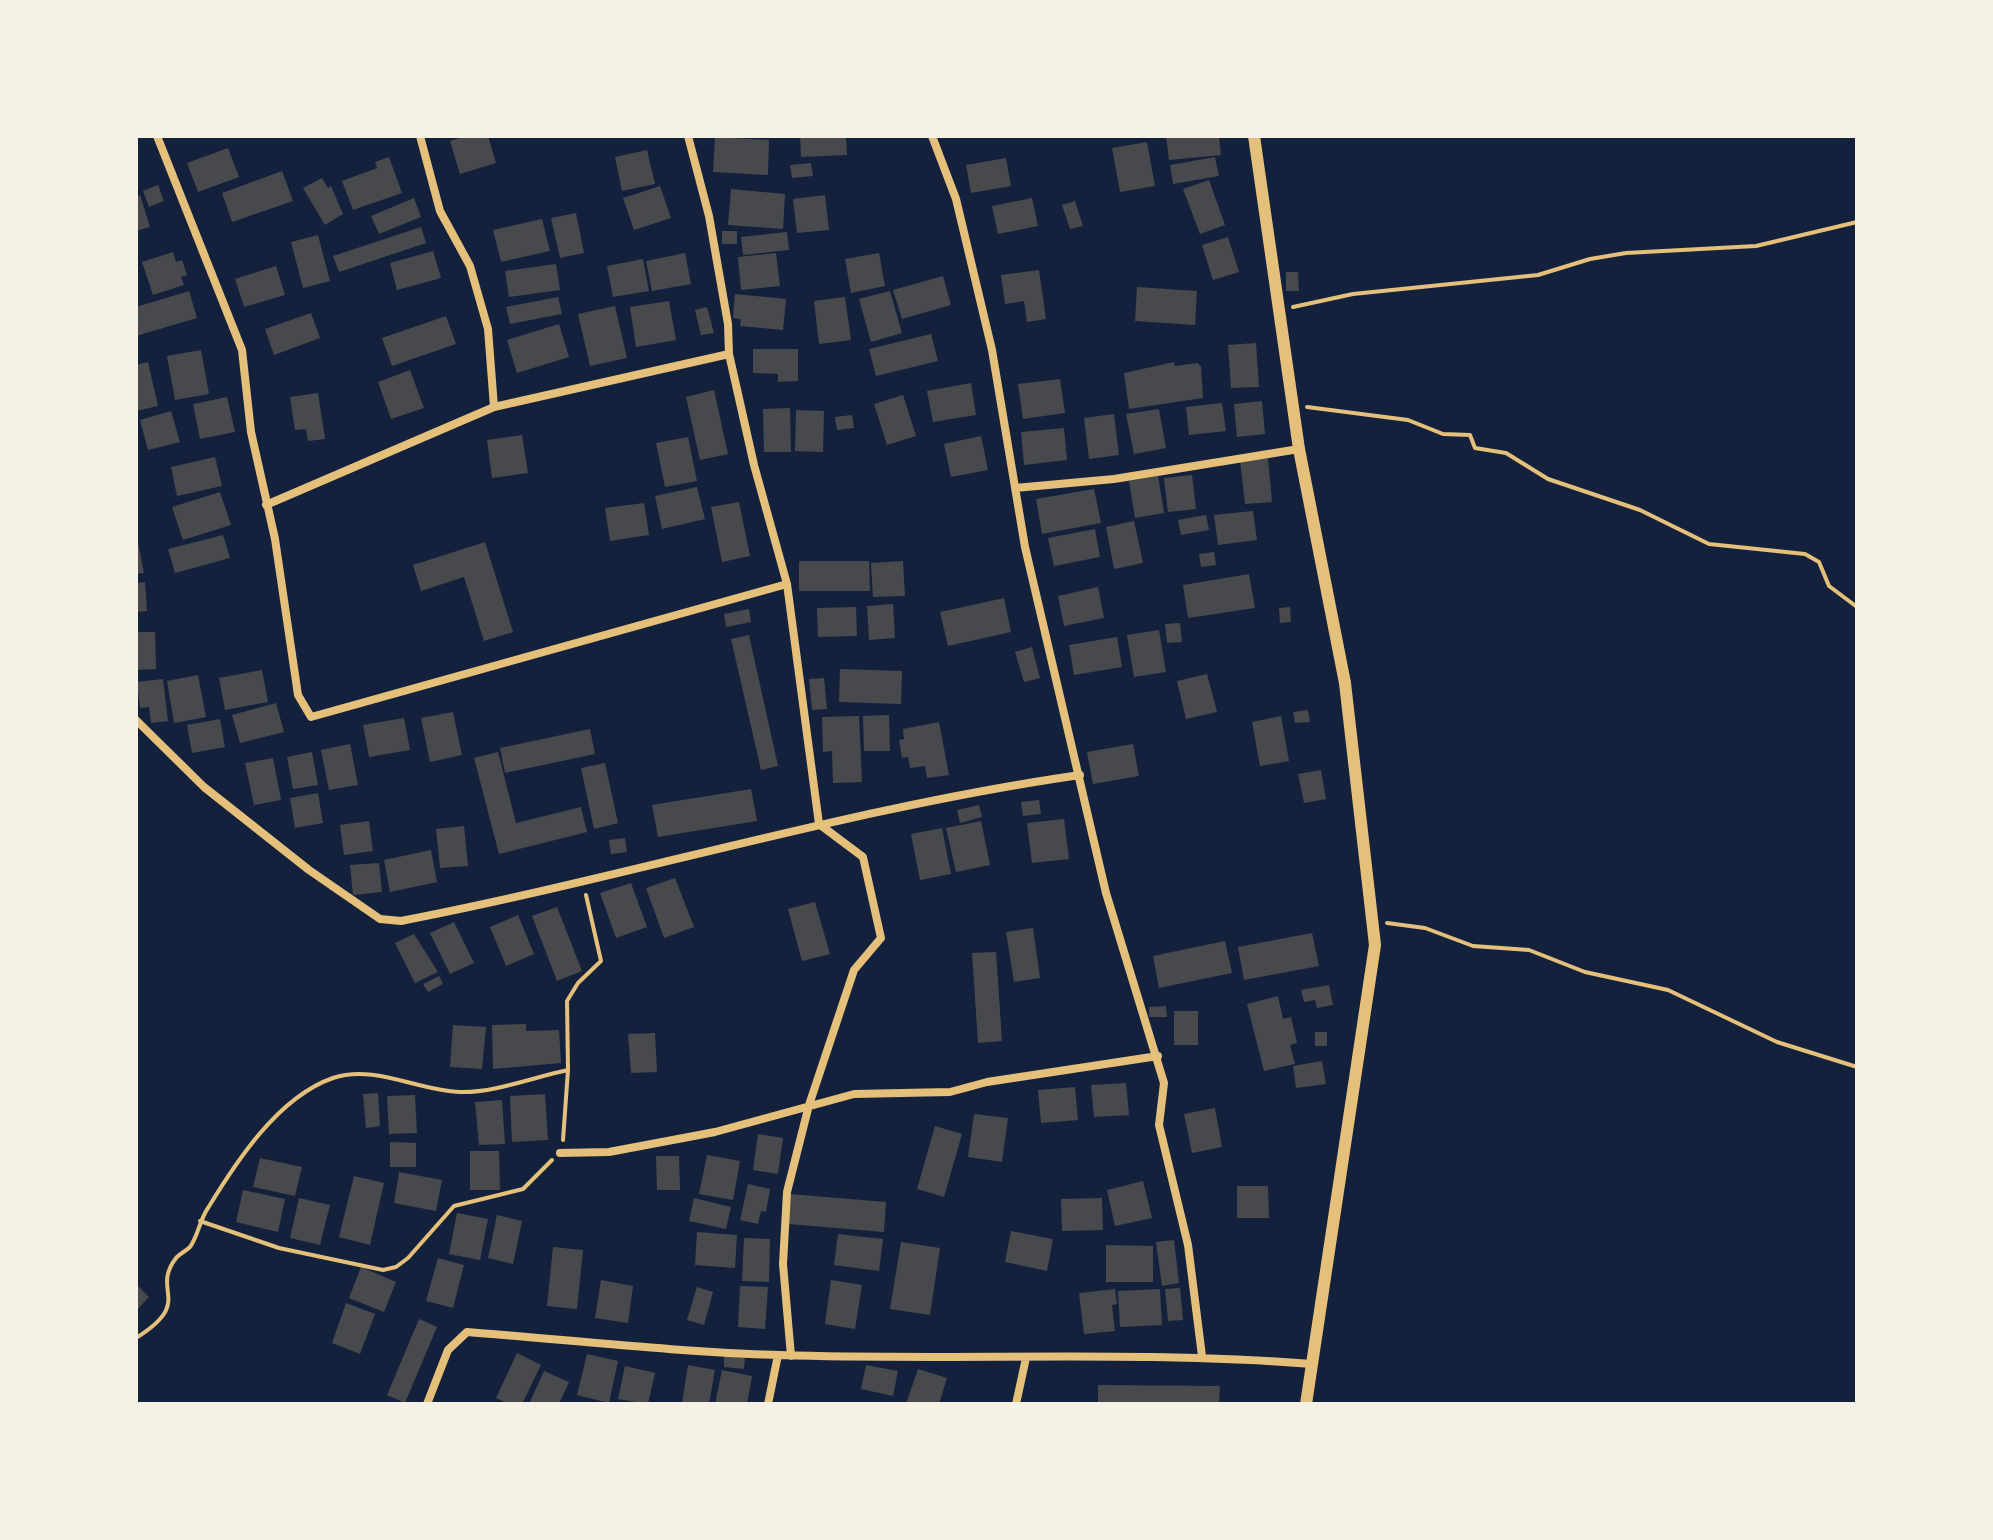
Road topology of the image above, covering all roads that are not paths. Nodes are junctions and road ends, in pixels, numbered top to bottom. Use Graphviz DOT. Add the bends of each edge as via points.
graph roads {
  1 [pos="157,136"];
  2 [pos="420,136"];
  3 [pos="688,136"];
  4 [pos="932,136"];
  5 [pos="1254,136"];
  6 [pos="729,354"];
  7 [pos="494,407"];
  8 [pos="1299,449"];
  9 [pos="1015,488"];
  10 [pos="266,505"];
  11 [pos="787,584"];
  12 [pos="136,720"];
  13 [pos="1080,775"];
  14 [pos="819,824"];
  15 [pos="1158,1056"];
  16 [pos="809,1105"];
  17 [pos="560,1153"];
  18 [pos="778,1355"];
  19 [pos="791,1356"];
  20 [pos="1202,1356"];
  21 [pos="1026,1358"];
  22 [pos="1312,1364"];
  23 [pos="427,1404"];
  24 [pos="768,1404"];
  25 [pos="1016,1404"];
  26 [pos="1306,1404"];
  1 -- 10 [label="street" via="242,350"];
  2 -- 7 [label="street" via="440,211 470,266 488,329"];
  3 -- 6 [label="street" via="709,216"];
  4 -- 9 [label="street" via="956,199 992,350"];
  5 -- 8 [label="street"];
  6 -- 7 [label="street"];
  6 -- 11 [label="street"];
  7 -- 10 [label="street"];
  8 -- 9 [label="street" via="1114,479"];
  8 -- 22 [label="street" via="1345,683 1375,945"];
  9 -- 13 [label="street" via="1045,639"];
  10 -- 11 [label="street" via="298,695 311,717"];
  11 -- 14 [label="street"];
  12 -- 14 [label="street" via="204,787 380,919 410,920"];
  13 -- 14 [label="street" via="983,789"];
  13 -- 15 [label="street" via="1106,893"];
  14 -- 16 [label="street" via="863,857 881,938 854,970"];
  15 -- 16 [label="street" via="950,1092 854,1094"];
  15 -- 20 [label="street" via="1164,1083 1159,1125 1188,1245"];
  16 -- 17 [label="street" via="715,1132 609,1152"];
  16 -- 19 [label="street" via="787,1192 783,1264"];
  18 -- 19 [label="street"];
  18 -- 23 [label="street" via="467,1332 448,1350"];
  18 -- 24 [label="street"];
  19 -- 21 [label="street"];
  20 -- 21 [label="street"];
  20 -- 22 [label="street"];
  21 -- 25 [label="street"];
  22 -- 26 [label="street"];
}
